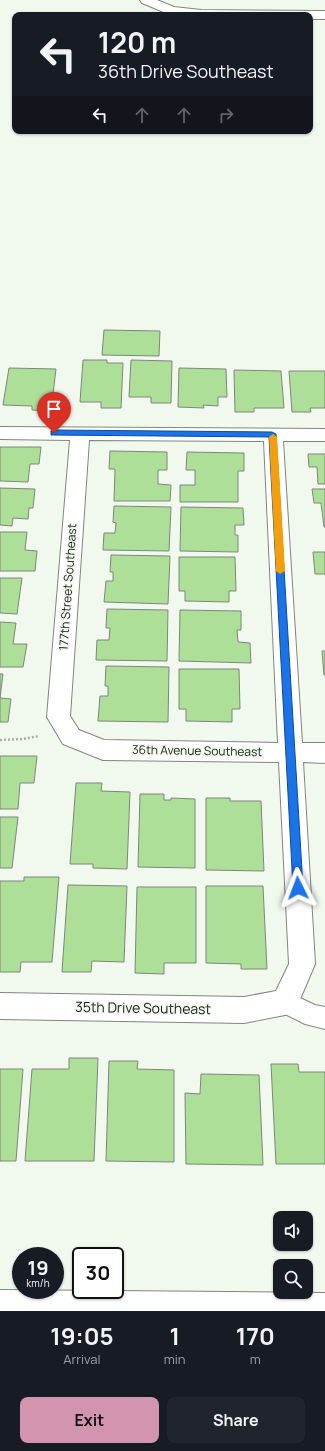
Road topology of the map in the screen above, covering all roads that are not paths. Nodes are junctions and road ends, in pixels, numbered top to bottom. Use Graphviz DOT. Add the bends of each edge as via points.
graph roads {
  1 [pos="146,0"];
  2 [pos="186,12"];
  3 [pos="313,15"];
  4 [pos="325,15"];
  5 [pos="0,433"];
  6 [pos="80,433"];
  7 [pos="272,434"];
  8 [pos="325,435"];
  9 [pos="71,737"];
  10 [pos="290,753"];
  11 [pos="325,753"];
  12 [pos="285,1002"];
  13 [pos="0,1006"];
  14 [pos="325,1018"];
  15 [pos="0,1306"];
  16 [pos="325,1309"];
  17 [pos="277,1310"];
  1 -- 2 [label="street" via="171,10"];
  3 -- 4 [label="street"];
  5 -- 6 [label="street"];
  6 -- 7 [label="street"];
  6 -- 9 [label="street, 177th Street Southeast" via="58,717"];
  7 -- 8 [label="street"];
  7 -- 10 [label="street"];
  9 -- 10 [label="street, 36th Avenue Southeast" via="103,750"];
  10 -- 11 [label="street, 36th Avenue Southeast"];
  10 -- 12 [label="street" via="302,964"];
  12 -- 13 [label="street, 35th Drive Southeast" via="244,1010"];
  12 -- 14 [label="lane" via="313,1016"];
  15 -- 17 [label="street"];
  16 -- 17 [label="street"];
}
